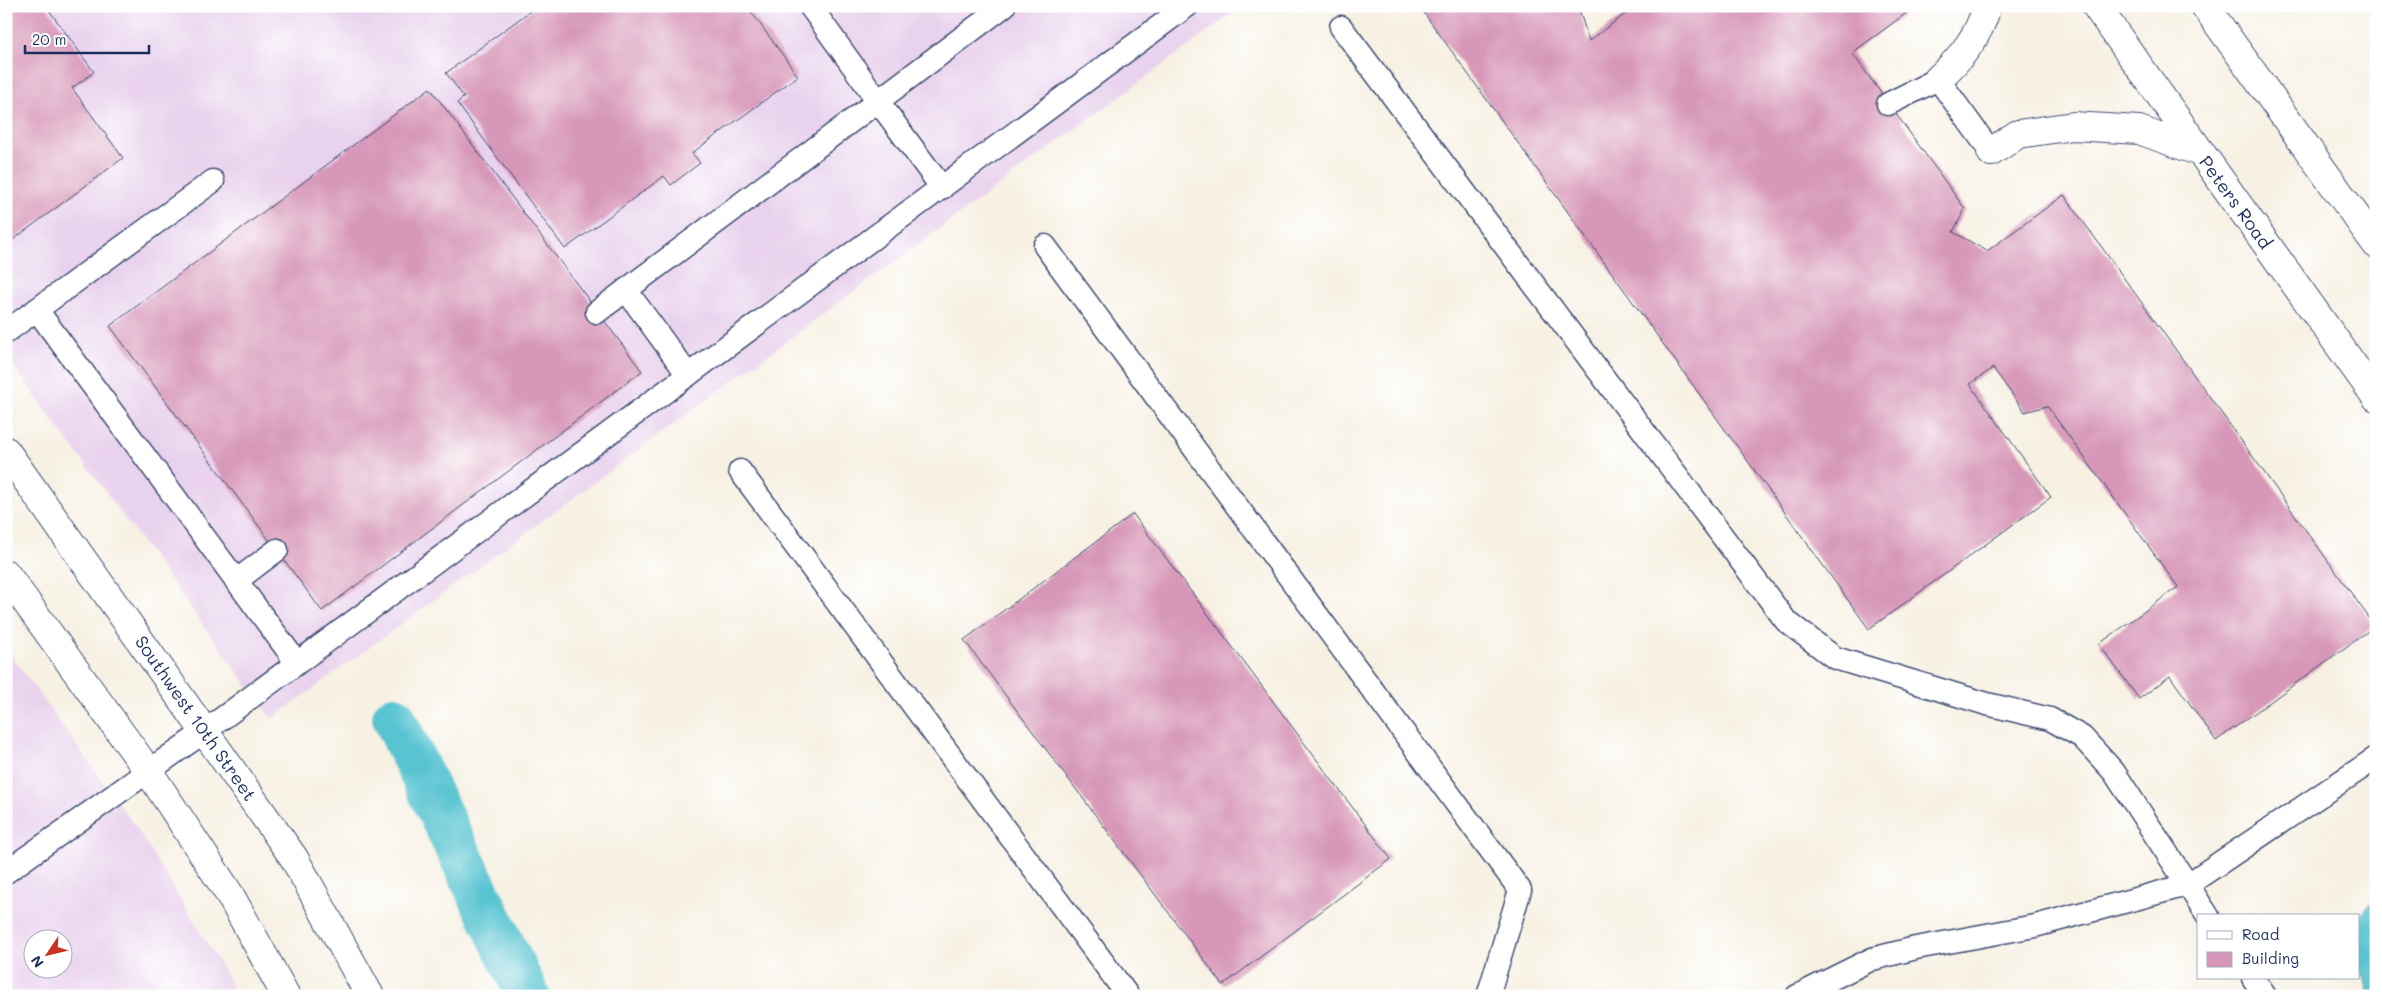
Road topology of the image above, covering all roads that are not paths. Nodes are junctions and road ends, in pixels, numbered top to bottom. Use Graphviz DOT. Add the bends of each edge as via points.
graph roads {
  1 [pos="810,6"];
  2 [pos="1004,6"];
  3 [pos="1187,6"];
  4 [pos="1987,6"];
  5 [pos="2096,6"];
  6 [pos="2205,6"];
  7 [pos="1341,27"];
  8 [pos="1938,79"];
  9 [pos="878,101"];
  10 [pos="1888,104"];
  11 [pos="1991,152"];
  12 [pos="2200,152"];
  13 [pos="212,181"];
  14 [pos="942,188"];
  15 [pos="2376,244"];
  16 [pos="1044,246"];
  17 [pos="626,290"];
  18 [pos="37,310"];
  19 [pos="597,312"];
  20 [pos="6,332"];
  21 [pos="688,375"];
  22 [pos="2376,397"];
  23 [pos="6,451"];
  24 [pos="740,471"];
  25 [pos="277,550"];
  26 [pos="6,574"];
  27 [pos="236,581"];
  28 [pos="297,664"];
  29 [pos="205,730"];
  30 [pos="2376,758"];
  31 [pos="149,772"];
  32 [pos="6,872"];
  33 [pos="2187,885"];
  34 [pos="2207,914"];
  35 [pos="2254,980"];
  36 [pos="286,996"];
  37 [pos="370,996"];
  38 [pos="1128,996"];
  39 [pos="1488,996"];
  40 [pos="1797,996"];
  41 [pos="2265,996"];
  1 -- 9 [label="lane"];
  2 -- 9 [label="lane"];
  3 -- 14 [label="lane"];
  4 -- 8 [label="street" via="1983,21 1962,57"];
  5 -- 12 [label="street, Peters Road"];
  6 -- 15 [label="street"];
  7 -- 33 [label="lane" via="1786,621 1835,658 1987,704 2050,719 2082,737 2114,772"];
  8 -- 10 [label="lane"];
  8 -- 11 [label="lane"];
  9 -- 14 [label="lane"];
  9 -- 17 [label="lane"];
  11 -- 12 [label="street" via="2018,134 2073,126 2139,130"];
  12 -- 22 [label="street, Peters Road"];
  13 -- 18 [label="lane"];
  14 -- 21 [label="lane"];
  16 -- 39 [label="lane" via="1520,890"];
  17 -- 19 [label="lane"];
  17 -- 21 [label="lane"];
  18 -- 20 [label="lane"];
  18 -- 27 [label="lane"];
  21 -- 28 [label="lane"];
  23 -- 29 [label="street, Southwest 10th Street"];
  24 -- 38 [label="lane"];
  25 -- 27 [label="lane"];
  26 -- 31 [label="street"];
  27 -- 28 [label="lane"];
  28 -- 29 [label="lane"];
  29 -- 31 [label="lane"];
  29 -- 37 [label="street, Southwest 10th Street" via="294,858"];
  30 -- 33 [label="lane"];
  31 -- 32 [label="lane"];
  31 -- 36 [label="street" via="230,895"];
  33 -- 34 [label="lane"];
  33 -- 40 [label="lane" via="2035,926 1872,959"];
  35 -- 41 [label="lane"];
}
